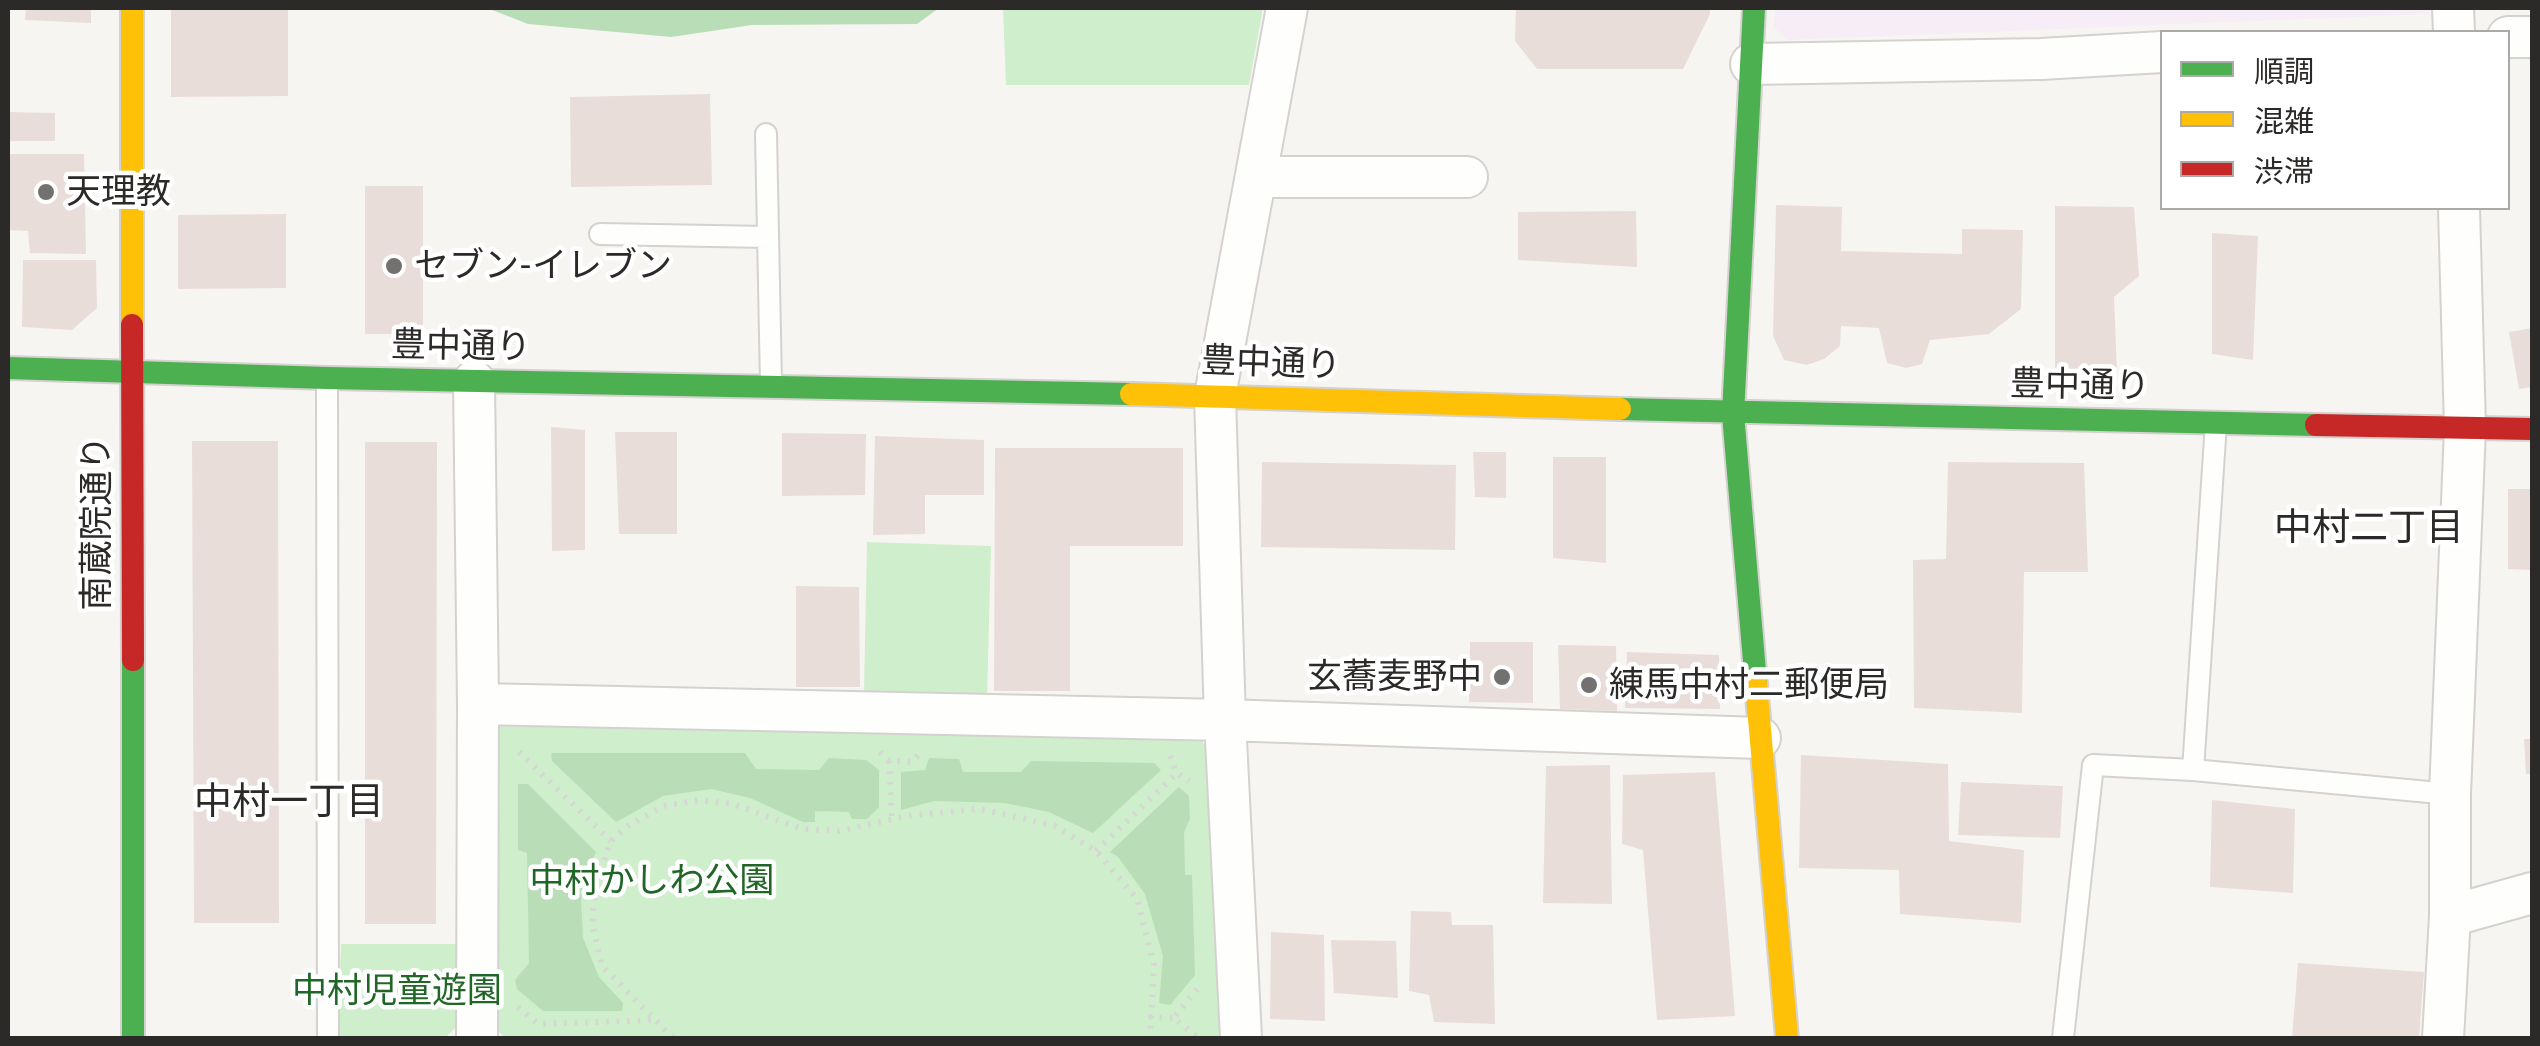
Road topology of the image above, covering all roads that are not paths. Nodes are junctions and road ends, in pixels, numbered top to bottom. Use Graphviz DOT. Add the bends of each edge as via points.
graph roads {
  1 [pos="132,8"];
  2 [pos="1287,8"];
  3 [pos="1754,8"];
  4 [pos="2160,52"];
  5 [pos="1751,64"];
  6 [pos="766,134"];
  7 [pos="1467,176"];
  8 [pos="1258,177"];
  9 [pos="2458,210"];
  10 [pos="600,234"];
  11 [pos="768,237"];
  12 [pos="8,368"];
  13 [pos="131,371"];
  14 [pos="327,378"];
  15 [pos="474,381"];
  16 [pos="771,387"];
  17 [pos="1215,396"];
  18 [pos="1734,414"];
  19 [pos="2216,422"];
  20 [pos="2465,428"];
  21 [pos="2532,430"];
  22 [pos="478,704"];
  23 [pos="1225,720"];
  24 [pos="1760,738"];
  25 [pos="2193,770"];
  26 [pos="2450,794"];
  27 [pos="2532,893"];
  28 [pos="2450,916"];
  29 [pos="134,1038"];
  30 [pos="328,1038"];
  31 [pos="477,1038"];
  32 [pos="1241,1038"];
  33 [pos="1787,1038"];
  34 [pos="2062,1038"];
  35 [pos="2443,1038"];
  1 -- 13 [label="street, 南蔵院通り"];
  2 -- 8 [label="street"];
  3 -- 5 [label="street"];
  4 -- 5 [label="street"];
  5 -- 18 [label="street"];
  6 -- 11 [label="lane"];
  7 -- 8 [label="street"];
  8 -- 17 [label="street"];
  9 -- 20 [label="street"];
  10 -- 11 [label="lane"];
  11 -- 16 [label="lane"];
  12 -- 13 [label="street, 豊中通り"];
  13 -- 14 [label="street, 豊中通り"];
  13 -- 29 [label="street, 南蔵院通り"];
  14 -- 15 [label="street, 豊中通り"];
  14 -- 30 [label="lane"];
  15 -- 16 [label="street, 豊中通り"];
  15 -- 22 [label="street"];
  16 -- 17 [label="street, 豊中通り"];
  17 -- 18 [label="street, 豊中通り"];
  17 -- 23 [label="street"];
  18 -- 19 [label="street, 豊中通り"];
  18 -- 24 [label="street"];
  19 -- 20 [label="street, 豊中通り"];
  19 -- 25 [label="lane"];
  20 -- 21 [label="street, 豊中通り"];
  20 -- 26 [label="street"];
  22 -- 23 [label="street"];
  22 -- 31 [label="street"];
  23 -- 24 [label="street"];
  23 -- 32 [label="street"];
  24 -- 33 [label="street"];
  25 -- 26 [label="lane"];
  25 -- 34 [label="lane" via="2094,766"];
  26 -- 28 [label="street"];
  27 -- 28 [label="street"];
  28 -- 35 [label="street"];
}
